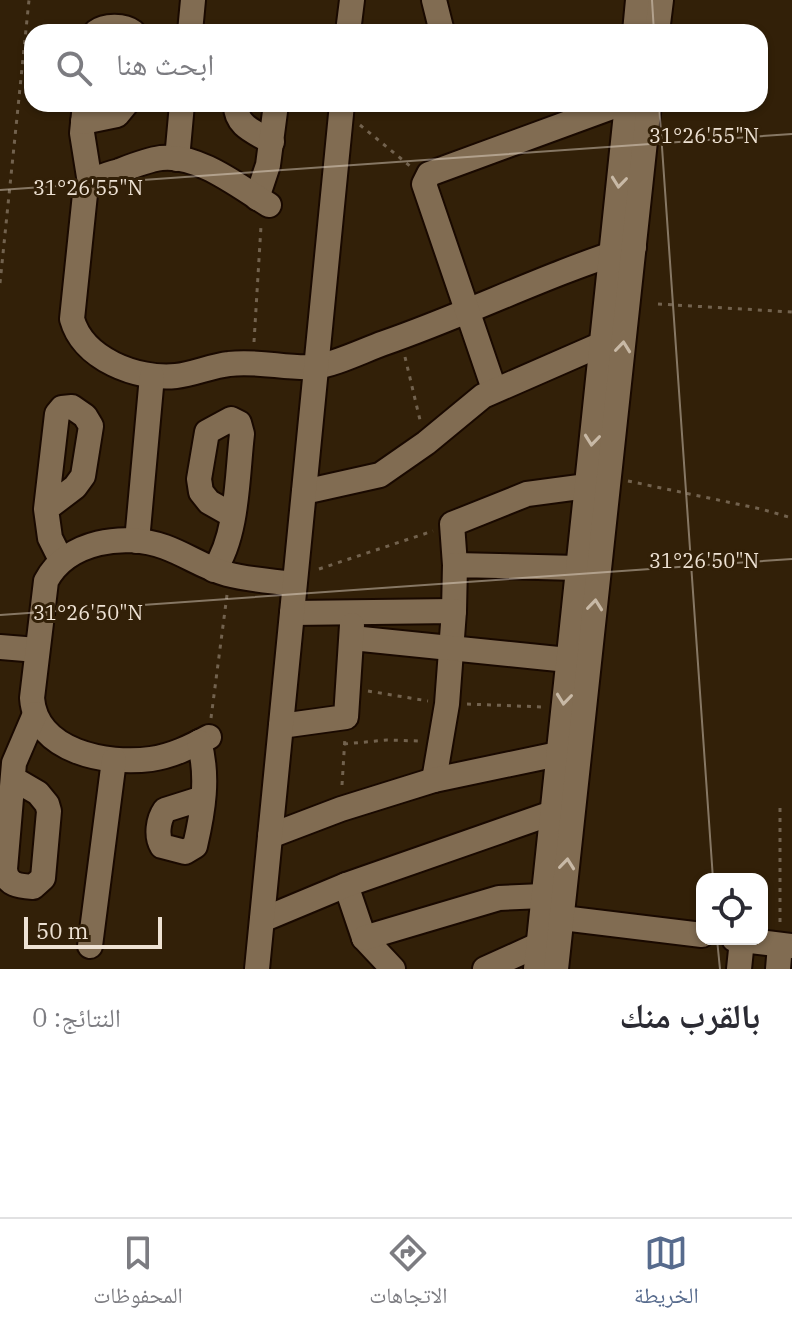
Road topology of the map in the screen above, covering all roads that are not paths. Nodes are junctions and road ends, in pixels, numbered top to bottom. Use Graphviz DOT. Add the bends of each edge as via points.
graph roads {
  1 [pos="193,0"];
  2 [pos="352,0"];
  3 [pos="434,0"];
  4 [pos="638,0"];
  5 [pos="661,0"];
  6 [pos="191,24"];
  7 [pos="349,24"];
  8 [pos="440,24"];
  9 [pos="636,24"];
  10 [pos="658,24"];
  11 [pos="119,112"];
  12 [pos="181,112"];
  13 [pos="236,112"];
  14 [pos="275,112"];
  15 [pos="341,112"];
  16 [pos="598,112"];
  17 [pos="627,112"];
  18 [pos="648,112"];
  19 [pos="84,113"];
  20 [pos="272,142"];
  21 [pos="177,159"];
  22 [pos="90,183"];
  23 [pos="622,250"];
  24 [pos="466,310"];
  25 [pos="602,344"];
  26 [pos="316,367"];
  27 [pos="152,376"];
  28 [pos="494,389"];
  29 [pos="598,481"];
  30 [pos="304,492"];
  31 [pos="46,509"];
  32 [pos="232,515"];
  33 [pos="593,524"];
  34 [pos="137,541"];
  35 [pos="61,560"];
  36 [pos="455,565"];
  37 [pos="578,568"];
  38 [pos="222,572"];
  39 [pos="295,580"];
  40 [pos="352,611"];
  41 [pos="454,611"];
  42 [pos="292,613"];
  43 [pos="352,638"];
  44 [pos="0,647"];
  45 [pos="450,648"];
  46 [pos="37,650"];
  47 [pos="568,660"];
  48 [pos="35,714"];
  49 [pos="281,726"];
  50 [pos="558,754"];
  51 [pos="114,760"];
  52 [pos="14,779"];
  53 [pos="434,780"];
  54 [pos="203,798"];
  55 [pos="552,813"];
  56 [pos="270,836"];
  57 [pos="346,885"];
  58 [pos="548,910"];
  59 [pos="262,920"];
  60 [pos="696,934"];
  61 [pos="364,938"];
  62 [pos="741,945"];
  63 [pos="758,945"];
  64 [pos="90,946"];
  65 [pos="783,953"];
  66 [pos="537,957"];
  67 [pos="257,969"];
  68 [pos="393,969"];
  69 [pos="485,969"];
  70 [pos="556,969"];
  71 [pos="739,969"];
  1 -- 6 [label="street"];
  2 -- 7 [label="street"];
  3 -- 8 [label="street"];
  4 -- 9 [label="street"];
  5 -- 10 [label="street"];
  11 -- 19 [label="street"];
  12 -- 21 [label="street"];
  13 -- 20 [label="street" via="241,124"];
  14 -- 20 [label="street"];
  15 -- 26 [label="street"];
  16 -- 24 [label="street" via="424,179"];
  17 -- 23 [label="street, one-way"];
  18 -- 23 [label="street"];
  19 -- 22 [label="street"];
  20 -- 21 [label="street" via="263,201 202,166"];
  21 -- 22 [label="street" via="146,162"];
  22 -- 27 [label="street" via="72,319 75,329 93,352"];
  23 -- 24 [label="street"];
  23 -- 25 [label="street"];
  29 -- 23 [label="street, one-way"];
  24 -- 26 [label="street"];
  24 -- 28 [label="street"];
  25 -- 28 [label="street"];
  25 -- 29 [label="street, one-way"];
  26 -- 27 [label="street" via="252,362"];
  26 -- 30 [label="street"];
  27 -- 34 [label="street"];
  28 -- 30 [label="street" via="373,479"];
  29 -- 33 [label="street"];
  29 -- 36 [label="street" via="527,494 452,524"];
  30 -- 39 [label="street"];
  31 -- 35 [label="street" via="50,538"];
  32 -- 38 [label="street"];
  33 -- 37 [label="street"];
  58 -- 33 [label="street, one-way"];
  34 -- 35 [label="street" via="108,542"];
  34 -- 38 [label="street" via="164,546"];
  35 -- 46 [label="street" via="46,581"];
  36 -- 37 [label="street"];
  36 -- 41 [label="street"];
  37 -- 47 [label="street"];
  38 -- 39 [label="street"];
  39 -- 42 [label="street"];
  40 -- 41 [label="street"];
  40 -- 42 [label="street"];
  40 -- 43 [label="street"];
  41 -- 45 [label="street"];
  42 -- 49 [label="street"];
  43 -- 45 [label="street"];
  43 -- 49 [label="street" via="346,717"];
  44 -- 46 [label="street"];
  45 -- 47 [label="street"];
  45 -- 53 [label="street"];
  46 -- 48 [label="street"];
  47 -- 50 [label="street, one-way"];
  48 -- 51 [label="street" via="58,741"];
  48 -- 52 [label="street" via="19,747"];
  49 -- 56 [label="street"];
  50 -- 53 [label="street"];
  50 -- 55 [label="street"];
  51 -- 54 [label="street" via="173,754 204,740"];
  51 -- 64 [label="street"];
  53 -- 56 [label="street"];
  55 -- 57 [label="street"];
  55 -- 58 [label="street"];
  56 -- 59 [label="street"];
  57 -- 59 [label="street"];
  57 -- 61 [label="street"];
  58 -- 60 [label="street"];
  58 -- 61 [label="street" via="499,898"];
  58 -- 66 [label="street"];
  58 -- 70 [label="street"];
  59 -- 67 [label="street"];
  61 -- 68 [label="street"];
  62 -- 71 [label="street"];
  63 -- 65 [label="street"];
  66 -- 69 [label="street"];
}
